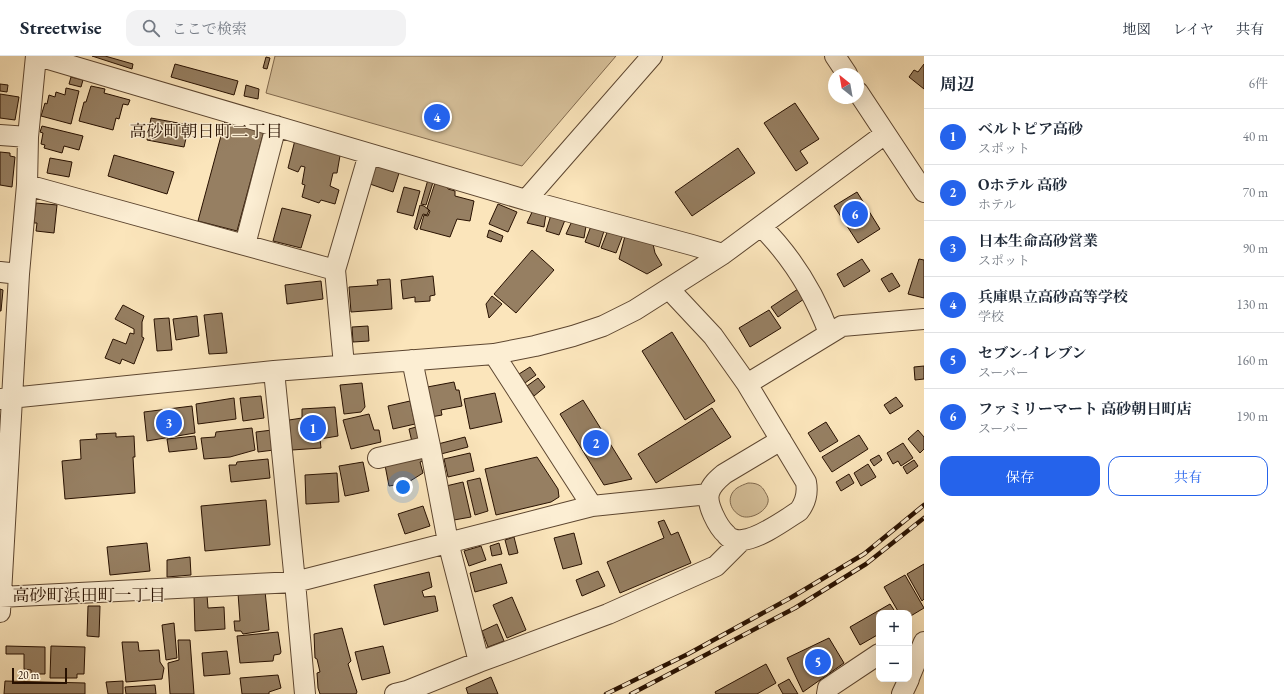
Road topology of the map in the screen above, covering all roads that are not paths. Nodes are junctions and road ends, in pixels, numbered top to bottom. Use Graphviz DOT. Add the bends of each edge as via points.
graph roads {
  1 [pos="37,56"];
  2 [pos="652,56"];
  3 [pos="864,101"];
  4 [pos="276,126"];
  5 [pos="885,134"];
  6 [pos="0,135"];
  7 [pos="28,137"];
  8 [pos="369,154"];
  9 [pos="922,184"];
  10 [pos="27,185"];
  11 [pos="526,200"];
  12 [pos="761,226"];
  13 [pos="245,245"];
  14 [pos="723,254"];
  15 [pos="334,270"];
  16 [pos="9,273"];
  17 [pos="669,288"];
  18 [pos="924,319"];
  19 [pos="829,334"];
  20 [pos="494,354"];
  21 [pos="412,360"];
  22 [pos="344,365"];
  23 [pos="274,371"];
  24 [pos="747,384"];
  25 [pos="6,398"];
  26 [pos="781,440"];
  27 [pos="430,446"];
  28 [pos="378,458"];
  29 [pos="708,494"];
  30 [pos="3,499"];
  31 [pos="592,506"];
  32 [pos="741,541"];
  33 [pos="448,542"];
  34 [pos="295,582"];
  35 [pos="0,602"];
  36 [pos="924,628"];
  37 [pos="912,634"];
  38 [pos="924,642"];
  39 [pos="876,656"];
  40 [pos="480,662"];
  41 [pos="912,672"];
  42 [pos="908,682"];
  43 [pos="305,694"];
  44 [pos="395,694"];
  45 [pos="827,694"];
  46 [pos="902,694"];
  1 -- 4 [label="street"];
  1 -- 7 [label="street"];
  2 -- 11 [label="street"];
  3 -- 5 [label="street"];
  4 -- 8 [label="street"];
  4 -- 13 [label="street"];
  5 -- 9 [label="street"];
  5 -- 12 [label="street"];
  6 -- 7 [label="street"];
  7 -- 10 [label="street"];
  8 -- 11 [label="street"];
  8 -- 15 [label="street"];
  10 -- 13 [label="street"];
  10 -- 16 [label="street"];
  11 -- 14 [label="street"];
  12 -- 14 [label="street"];
  12 -- 19 [label="street" via="781,248 805,282"];
  13 -- 15 [label="street"];
  14 -- 17 [label="street"];
  15 -- 22 [label="street"];
  16 -- 25 [label="street"];
  17 -- 20 [label="street" via="635,310 603,326 543,344"];
  17 -- 24 [label="street" via="713,336"];
  18 -- 19 [label="street" via="842,326"];
  19 -- 24 [label="street"];
  20 -- 21 [label="street"];
  20 -- 31 [label="street"];
  21 -- 22 [label="street"];
  21 -- 27 [label="street"];
  22 -- 23 [label="street"];
  23 -- 25 [label="street"];
  23 -- 34 [label="street"];
  24 -- 26 [label="street"];
  25 -- 30 [label="street"];
  26 -- 29 [label="street" via="724,474"];
  26 -- 32 [label="street" via="806,482 807,491 803,505 799,511 754,538"];
  27 -- 28 [label="street"];
  27 -- 33 [label="street"];
  29 -- 31 [label="street"];
  29 -- 32 [label="street" via="709,507 725,534 729,538"];
  30 -- 35 [label="street"];
  31 -- 33 [label="street"];
  32 -- 40 [label="street" via="716,566 608,614"];
  33 -- 34 [label="street"];
  33 -- 40 [label="street"];
  34 -- 35 [label="street"];
  34 -- 43 [label="street"];
  36 -- 37 [label="street"];
  38 -- 41 [label="street"];
  39 -- 45 [label="street" via="828,688"];
  40 -- 44 [label="street"];
  42 -- 46 [label="street"];
}
